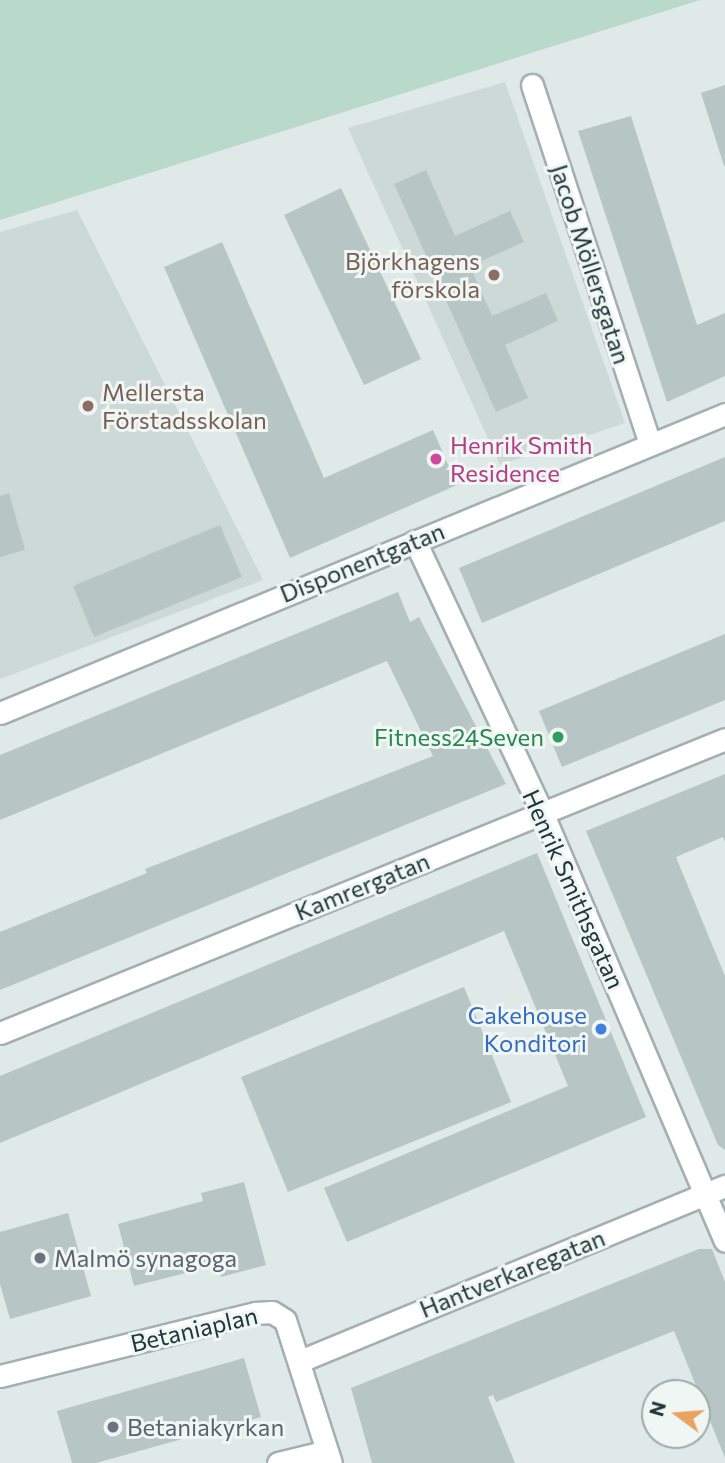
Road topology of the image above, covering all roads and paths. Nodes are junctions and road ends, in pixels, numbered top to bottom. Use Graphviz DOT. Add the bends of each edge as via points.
graph roads {
  1 [pos="532,85"];
  2 [pos="725,414"];
  3 [pos="650,444"];
  4 [pos="415,541"];
  5 [pos="0,713"];
  6 [pos="725,739"];
  7 [pos="542,812"];
  8 [pos="0,1033"];
  9 [pos="715,1190"];
  10 [pos="725,1241"];
  11 [pos="299,1361"];
  12 [pos="0,1376"];
  13 [pos="329,1457"];
  14 [pos="278,1463"];
  1 -- 3 [label="street, Jacob Möllersgatan"];
  2 -- 3 [label="street, Disponentgatan"];
  3 -- 4 [label="street, Disponentgatan"];
  4 -- 5 [label="street, Disponentgatan"];
  4 -- 7 [label="street, Henrik Smithsgatan"];
  6 -- 7 [label="street, Kamrergatan"];
  7 -- 8 [label="street, Kamrergatan"];
  7 -- 9 [label="street, Henrik Smithsgatan"];
  9 -- 10 [label="street, Henrik Smithsgatan"];
  9 -- 11 [label="street, Hantverkaregatan"];
  11 -- 12 [label="street, Betaniaplan" via="285,1320 272,1312"];
  11 -- 13 [label="street, Betaniaplan"];
  13 -- 14 [label="street, Betaniaplan"];
}
